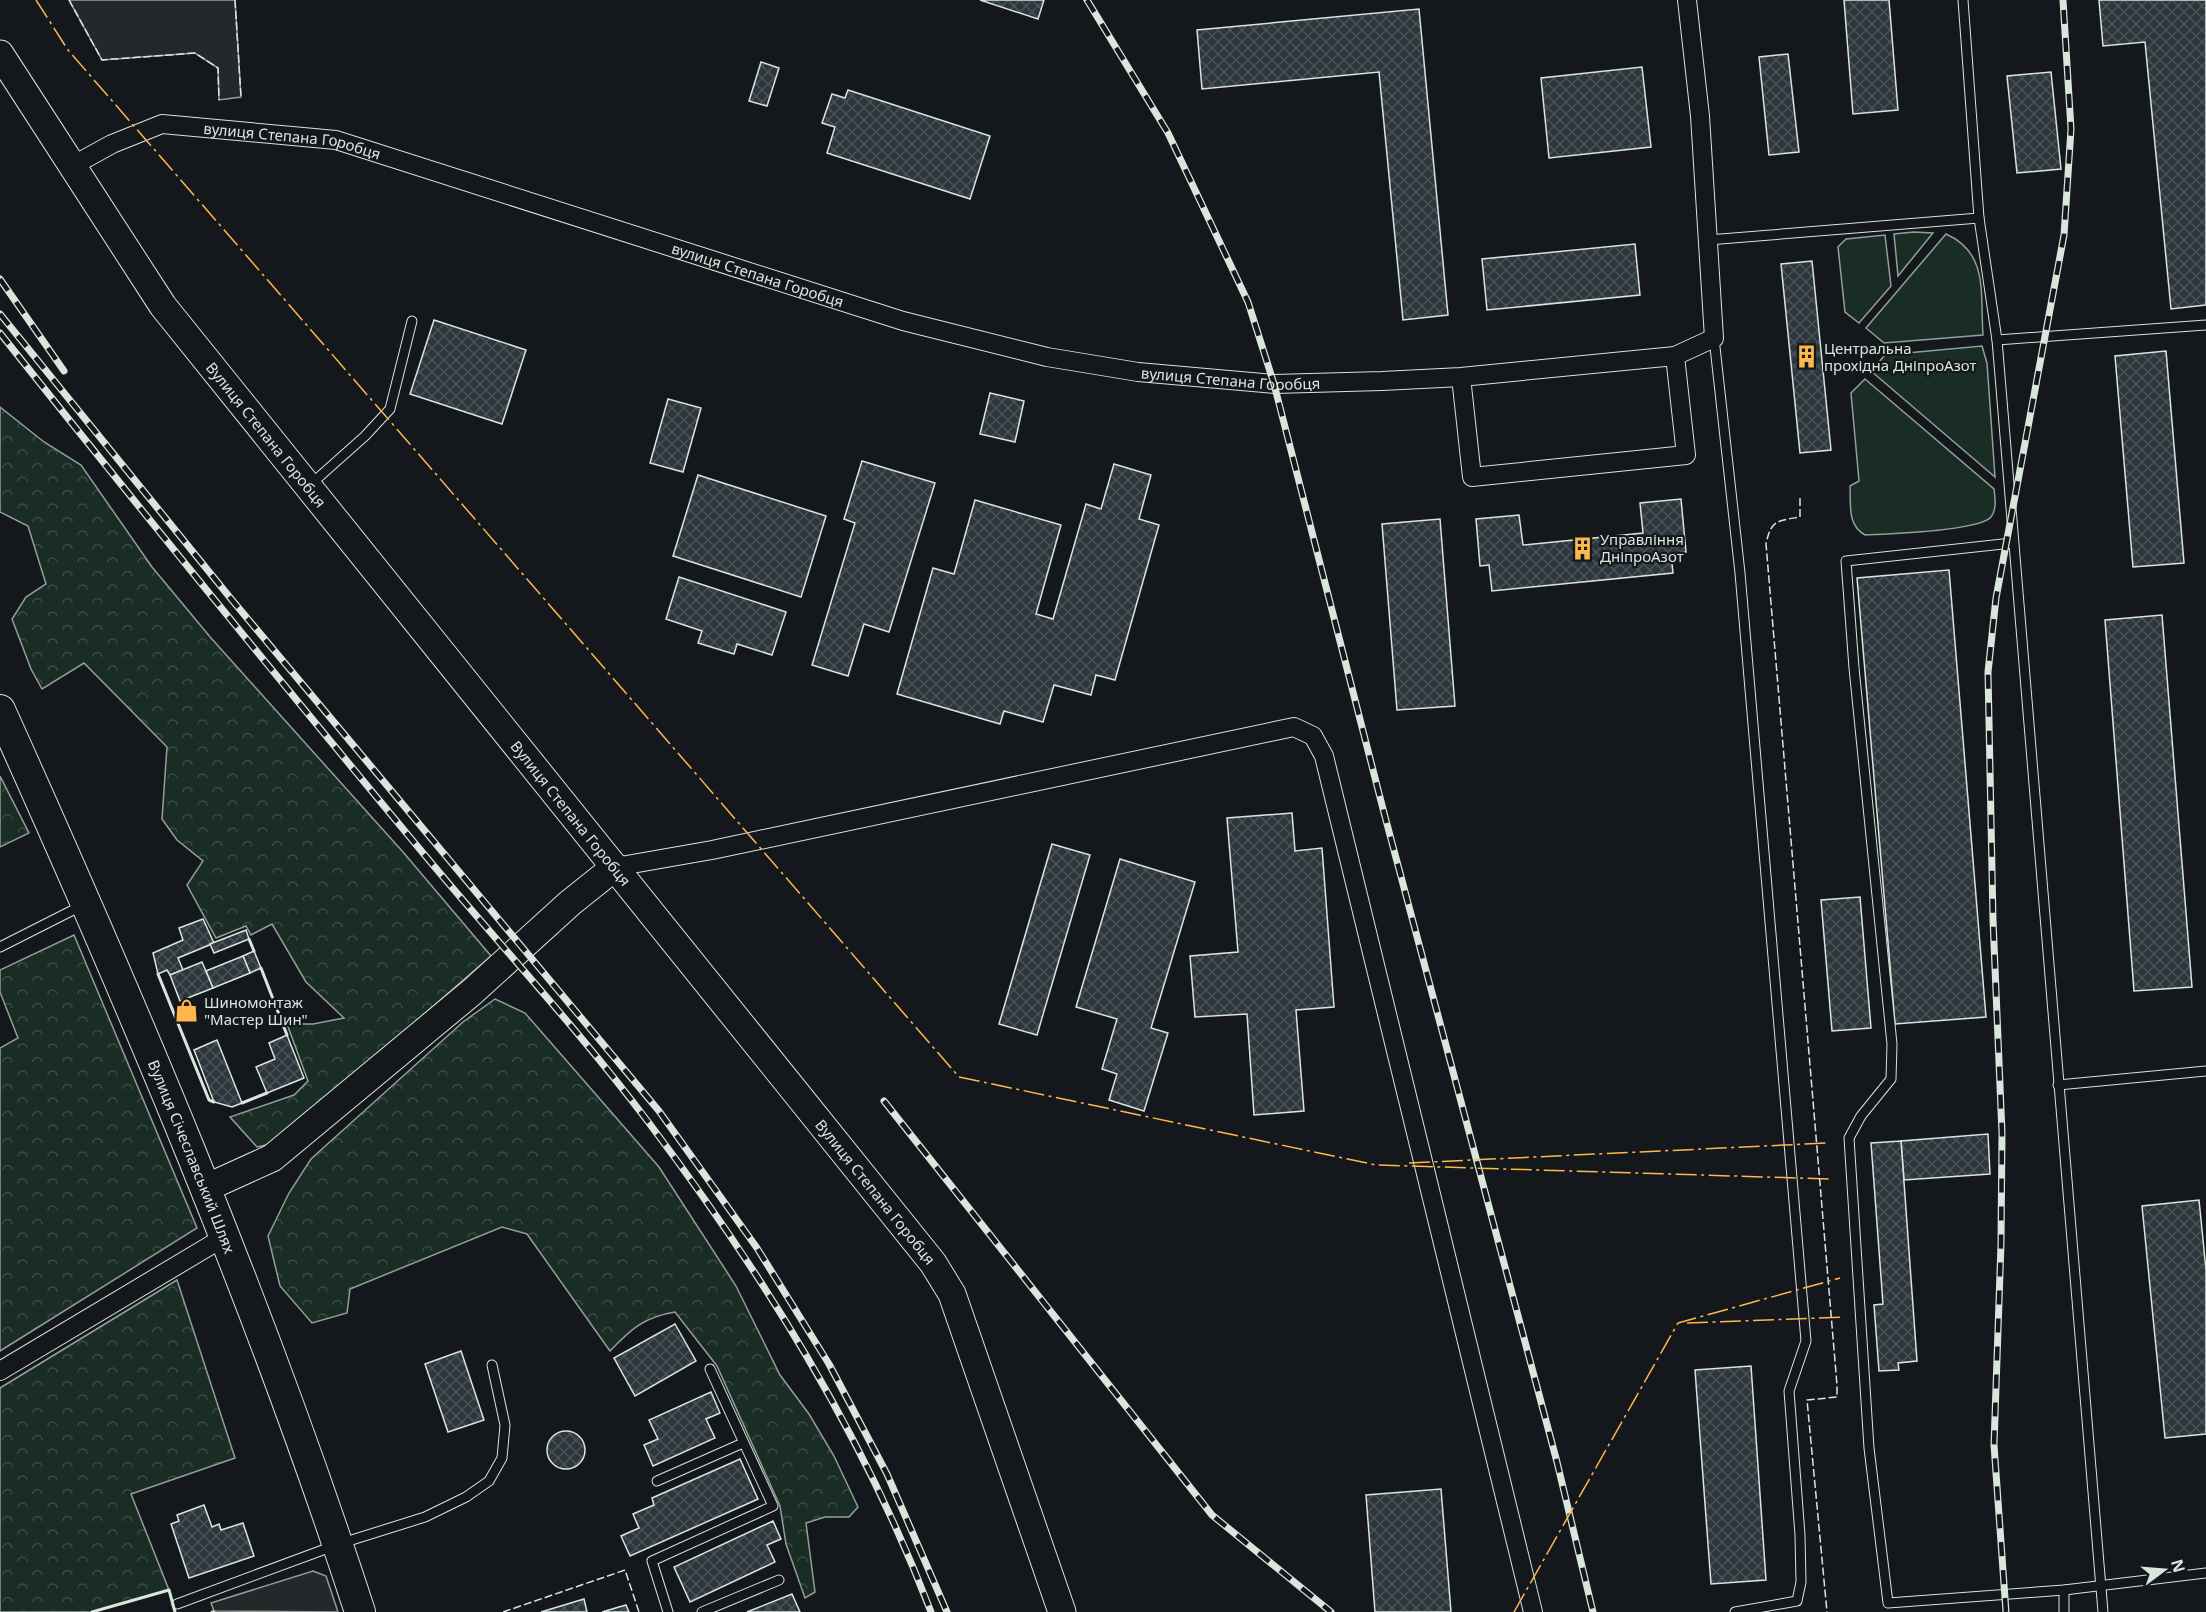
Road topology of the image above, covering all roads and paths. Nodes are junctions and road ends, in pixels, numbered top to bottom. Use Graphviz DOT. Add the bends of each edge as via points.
graph roads {
  1 [pos="1687,0"];
  2 [pos="1963,0"];
  3 [pos="0,54"];
  4 [pos="72,166"];
  5 [pos="1980,218"];
  6 [pos="1708,240"];
  7 [pos="412,321"];
  8 [pos="2206,325"];
  9 [pos="1714,338"];
  10 [pos="1997,340"];
  11 [pos="1675,356"];
  12 [pos="1461,377"];
  13 [pos="308,486"];
  14 [pos="2012,543"];
  15 [pos="0,710"];
  16 [pos="615,867"];
  17 [pos="85,904"];
  18 [pos="0,948"];
  19 [pos="2206,1071"];
  20 [pos="2058,1084"];
  21 [pos="206,1188"];
  22 [pos="226,1236"];
  23 [pos="492,1365"];
  24 [pos="710,1370"];
  25 [pos="0,1371"];
  26 [pos="743,1443"];
  27 [pos="657,1481"];
  28 [pos="339,1544"];
  29 [pos="2206,1573"];
  30 [pos="778,1581"];
  31 [pos="2100,1585"];
  32 [pos="2064,1590"];
  33 [pos="177,1604"];
  34 [pos="1887,1607"];
  35 [pos="360,1612"];
  36 [pos="668,1612"];
  37 [pos="702,1612"];
  38 [pos="1062,1612"];
  39 [pos="1533,1612"];
  40 [pos="1734,1612"];
  41 [pos="2064,1612"];
  42 [pos="2103,1612"];
  1 -- 6 [label="street"];
  2 -- 5 [label="lane"];
  3 -- 4 [label="main road, Вулиця Степана Горобця"];
  4 -- 12 [label="street, вулиця Степана Горобця" via="112,144 162,124 336,140 903,321 1047,357 1138,372 1274,384"];
  4 -- 13 [label="main road, Вулиця Степана Горобця" via="163,306"];
  5 -- 6 [label="lane"];
  5 -- 10 [label="lane"];
  6 -- 9 [label="street"];
  7 -- 13 [label="lane" via="390,409"];
  8 -- 10 [label="lane"];
  9 -- 11 [label="street, вулиця Степана Горобця"];
  9 -- 40 [label="lane" via="1740,573 1806,1341 1789,1391 1800,1535 1801,1582 1797,1601"];
  10 -- 14 [label="lane"];
  11 -- 12 [label="street, вулиця Степана Горобця"];
  11 -- 12 [label="street" via="1686,455 1472,477"];
  13 -- 16 [label="main road, Вулиця Степана Горобця"];
  14 -- 20 [label="lane"];
  14 -- 34 [label="lane" via="1846,561 1892,1044 1891,1078 1849,1138 1869,1448"];
  15 -- 17 [label="main road, Вулиця Січеславський Шлях"];
  16 -- 21 [label="main road" via="272,1158"];
  16 -- 38 [label="main road, Вулиця Степана Горобця" via="943,1279 952,1294"];
  16 -- 39 [label="street" via="1294,727 1313,736 1324,756"];
  17 -- 18 [label="lane"];
  17 -- 21 [label="main road, Вулиця Січеславський Шлях"];
  19 -- 20 [label="lane"];
  20 -- 31 [label="lane"];
  21 -- 22 [label="main road, Вулиця Січеславський Шлях"];
  22 -- 25 [label="street"];
  22 -- 28 [label="main road, Вулиця Січеславський Шлях"];
  23 -- 28 [label="lane" via="505,1425 502,1458 489,1481 425,1517"];
  24 -- 26 [label="lane"];
  26 -- 27 [label="lane"];
  26 -- 36 [label="lane" via="773,1506 652,1561"];
  28 -- 33 [label="lane"];
  28 -- 35 [label="main road, Вулиця Січеславський Шлях"];
  29 -- 31 [label="lane"];
  30 -- 37 [label="lane"];
  31 -- 32 [label="lane"];
  31 -- 42 [label="lane"];
  32 -- 34 [label="lane"];
  32 -- 41 [label="lane"];
}
